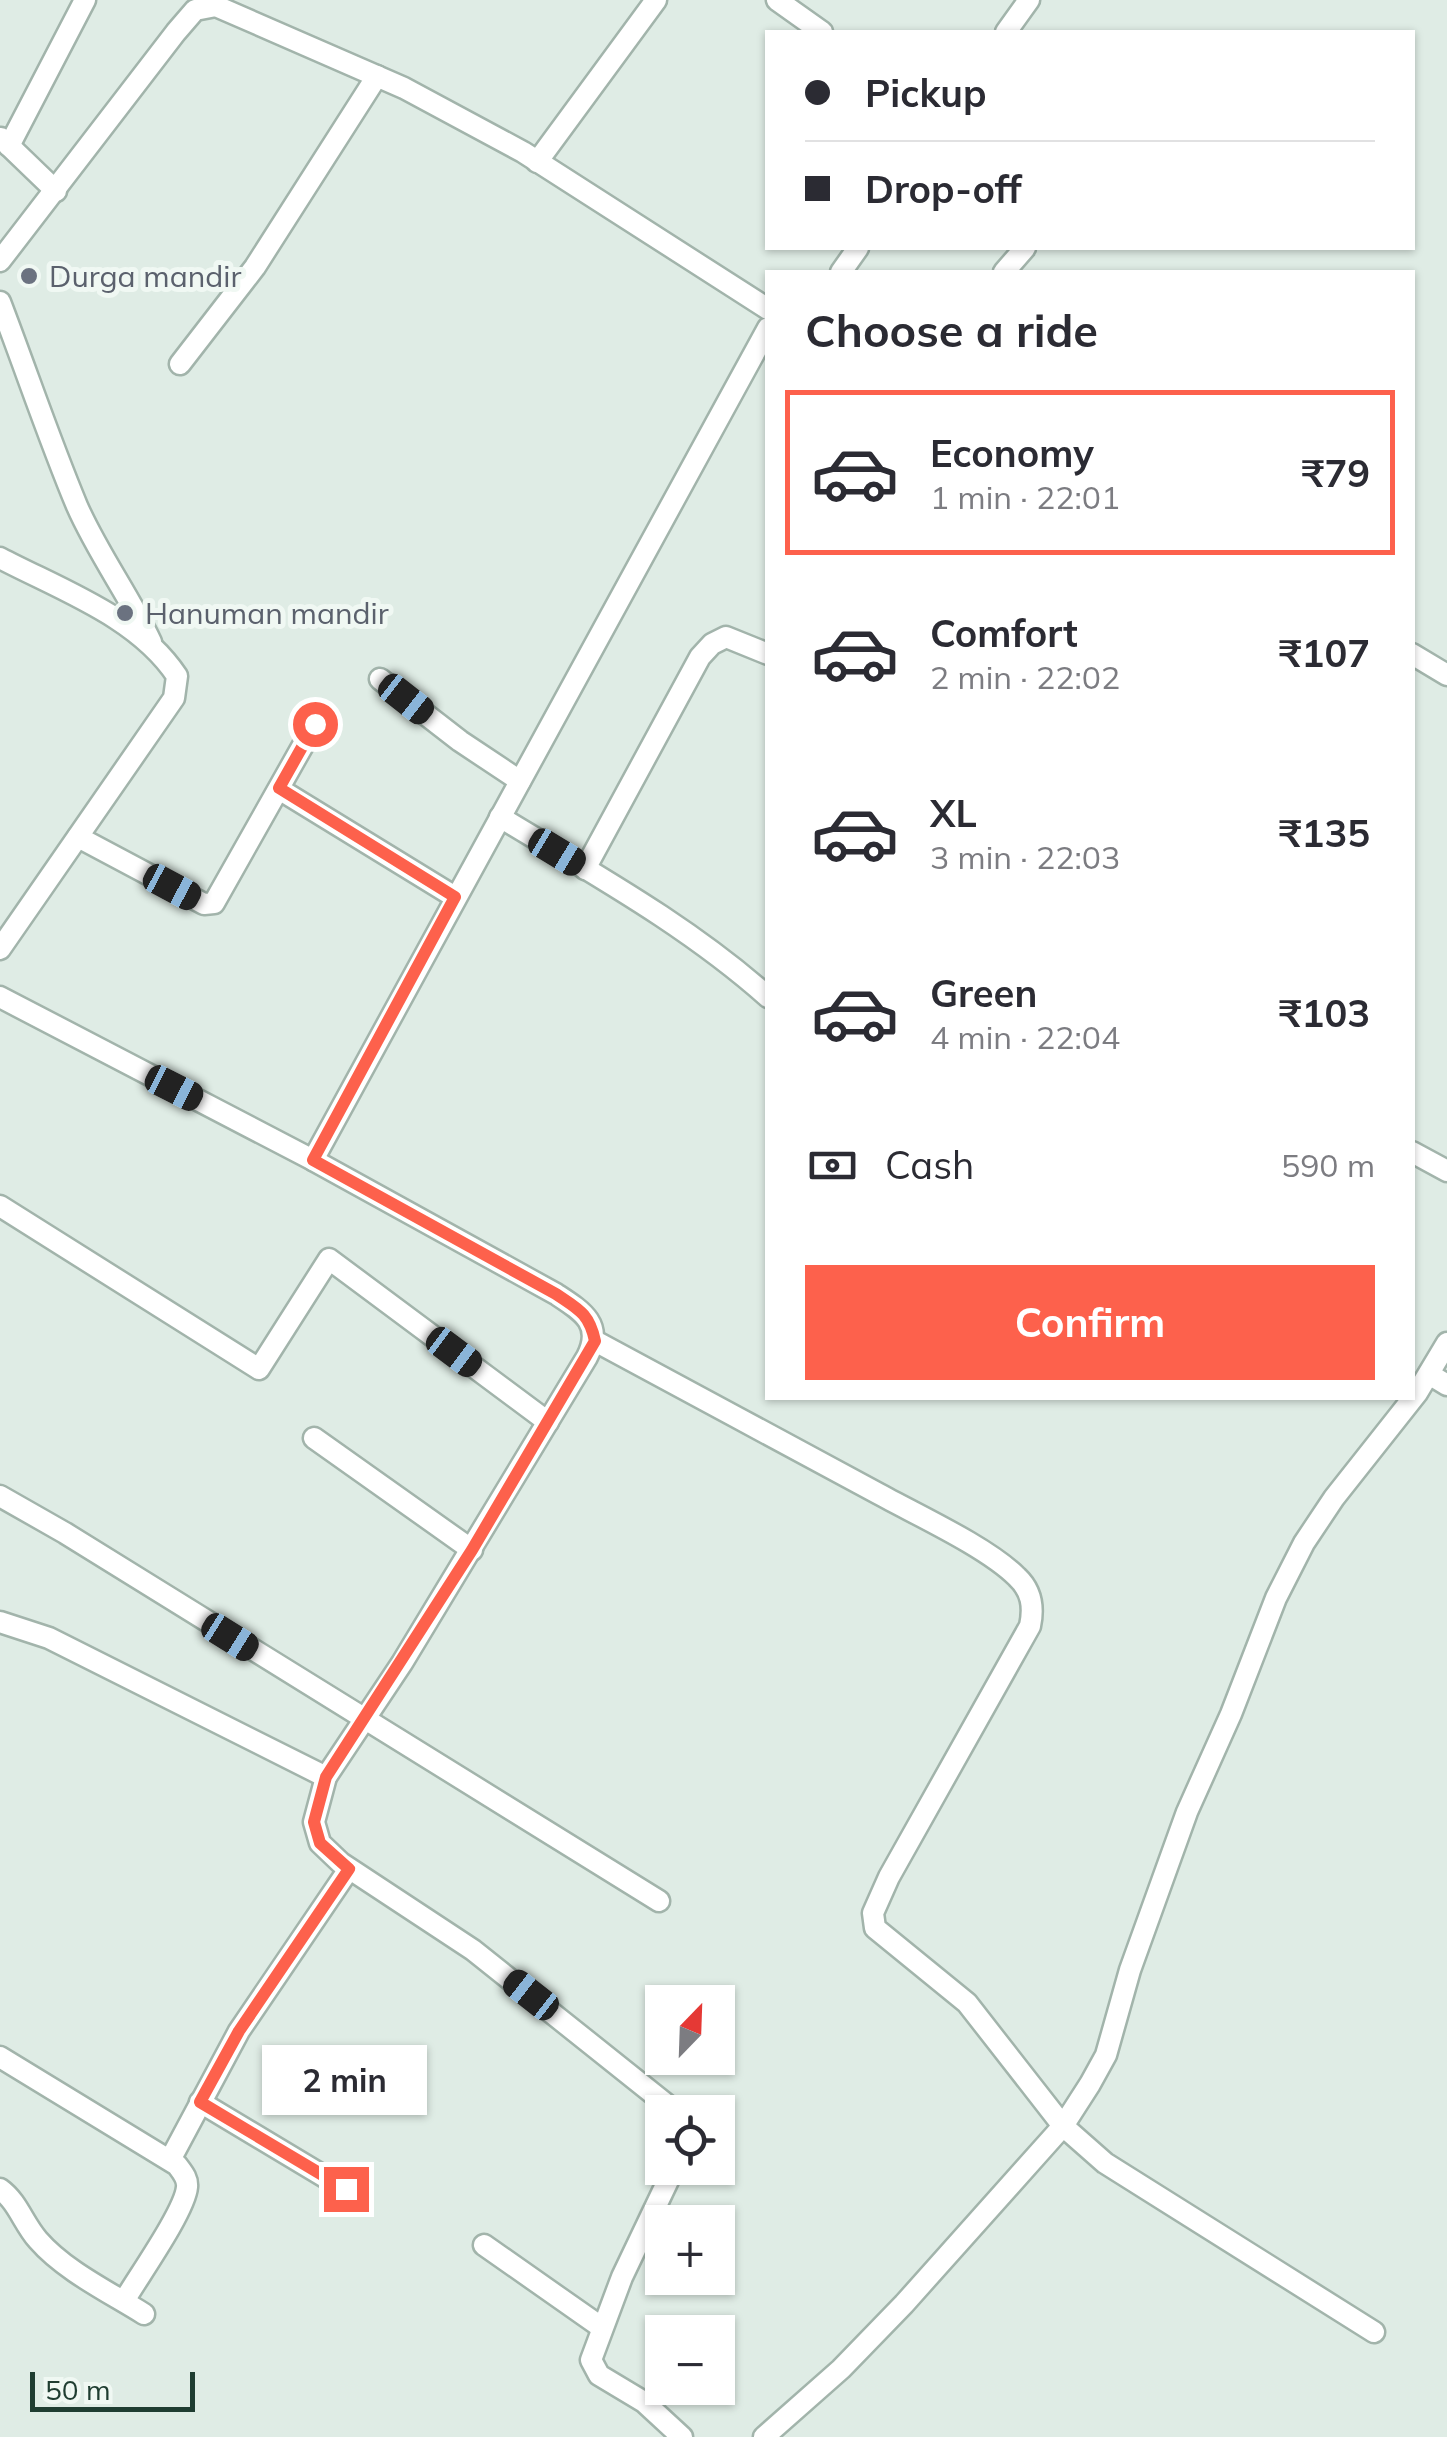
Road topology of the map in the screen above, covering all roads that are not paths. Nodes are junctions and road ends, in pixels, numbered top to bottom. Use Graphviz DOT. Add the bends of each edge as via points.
graph roads {
  1 [pos="86,0"];
  2 [pos="656,0"];
  3 [pos="777,0"];
  4 [pos="1029,0"];
  5 [pos="198,5"];
  6 [pos="819,30"];
  7 [pos="1007,30"];
  8 [pos="376,76"];
  9 [pos="5,141"];
  10 [pos="537,162"];
  11 [pos="56,191"];
  12 [pos="1023,250"];
  13 [pos="0,261"];
  14 [pos="1006,270"];
  15 [pos="0,302"];
  16 [pos="765,307"];
  17 [pos="765,333"];
  18 [pos="180,364"];
  19 [pos="0,558"];
  20 [pos="151,642"];
  21 [pos="765,653"];
  22 [pos="1415,656"];
  23 [pos="1447,675"];
  24 [pos="380,679"];
  25 [pos="315,724"];
  26 [pos="520,781"];
  27 [pos="279,788"];
  28 [pos="500,817"];
  29 [pos="78,837"];
  30 [pos="585,869"];
  31 [pos="455,897"];
  32 [pos="0,949"];
  33 [pos="765,993"];
  34 [pos="0,997"];
  35 [pos="1415,1154"];
  36 [pos="313,1160"];
  37 [pos="1447,1171"];
  38 [pos="0,1206"];
  39 [pos="595,1341"];
  40 [pos="1447,1342"];
  41 [pos="1438,1380"];
  42 [pos="1415,1392"];
  43 [pos="1409,1400"];
  44 [pos="548,1422"];
  45 [pos="314,1438"];
  46 [pos="0,1496"];
  47 [pos="472,1550"];
  48 [pos="0,1622"];
  49 [pos="362,1720"];
  50 [pos="326,1777"];
  51 [pos="349,1869"];
  52 [pos="660,1902"];
  53 [pos="0,2057"];
  54 [pos="655,2095"];
  55 [pos="200,2102"];
  56 [pos="1063,2126"];
  57 [pos="170,2160"];
  58 [pos="664,2185"];
  59 [pos="0,2189"];
  60 [pos="346,2189"];
  61 [pos="484,2245"];
  62 [pos="124,2302"];
  63 [pos="144,2314"];
  64 [pos="601,2328"];
  65 [pos="1374,2332"];
  66 [pos="682,2437"];
  67 [pos="764,2437"];
  1 -- 9 [label="street"];
  2 -- 10 [label="street"];
  3 -- 6 [label="street"];
  4 -- 7 [label="street"];
  5 -- 8 [label="street" via="216,6"];
  5 -- 11 [label="street"];
  8 -- 10 [label="street"];
  8 -- 18 [label="street" via="256,267"];
  9 -- 11 [label="street"];
  10 -- 16 [label="street"];
  11 -- 13 [label="street"];
  12 -- 14 [label="street"];
  15 -- 20 [label="street" via="78,506"];
  17 -- 26 [label="street"];
  19 -- 20 [label="street"];
  20 -- 29 [label="street" via="177,676 174,698"];
  21 -- 30 [label="street" via="726,637 700,657"];
  22 -- 23 [label="street"];
  24 -- 26 [label="street"];
  25 -- 27 [label="street"];
  26 -- 28 [label="street"];
  27 -- 29 [label="street" via="209,906"];
  27 -- 31 [label="street"];
  28 -- 30 [label="street"];
  28 -- 31 [label="street"];
  29 -- 32 [label="street"];
  30 -- 33 [label="street" via="654,910"];
  31 -- 36 [label="street"];
  34 -- 36 [label="street"];
  35 -- 37 [label="street"];
  36 -- 39 [label="street" via="556,1294 591,1323"];
  38 -- 44 [label="street" via="259,1368 330,1259"];
  39 -- 44 [label="street"];
  39 -- 56 [label="street" via="936,1525 994,1560 1026,1589 1034,1607 1030,1626 873,1913 875,1928 967,2003"];
  40 -- 41 [label="street"];
  41 -- 42 [label="street"];
  43 -- 56 [label="street" via="1334,1498 1276,1598 1187,1812 1106,2054"];
  44 -- 47 [label="street"];
  45 -- 47 [label="street"];
  46 -- 49 [label="street"];
  47 -- 49 [label="street"];
  48 -- 50 [label="street" via="49,1638"];
  49 -- 50 [label="street"];
  49 -- 52 [label="street"];
  50 -- 51 [label="street" via="314,1822 320,1843"];
  51 -- 54 [label="street" via="473,1950"];
  51 -- 55 [label="street" via="239,2031"];
  53 -- 57 [label="street"];
  55 -- 57 [label="street"];
  55 -- 60 [label="street"];
  56 -- 65 [label="street" via="1133,2183"];
  56 -- 67 [label="street" via="904,2304"];
  57 -- 62 [label="street" via="187,2188"];
  58 -- 64 [label="street"];
  59 -- 62 [label="street" via="38,2241"];
  61 -- 64 [label="street"];
  62 -- 63 [label="street"];
  64 -- 66 [label="street" via="593,2368"];
}
